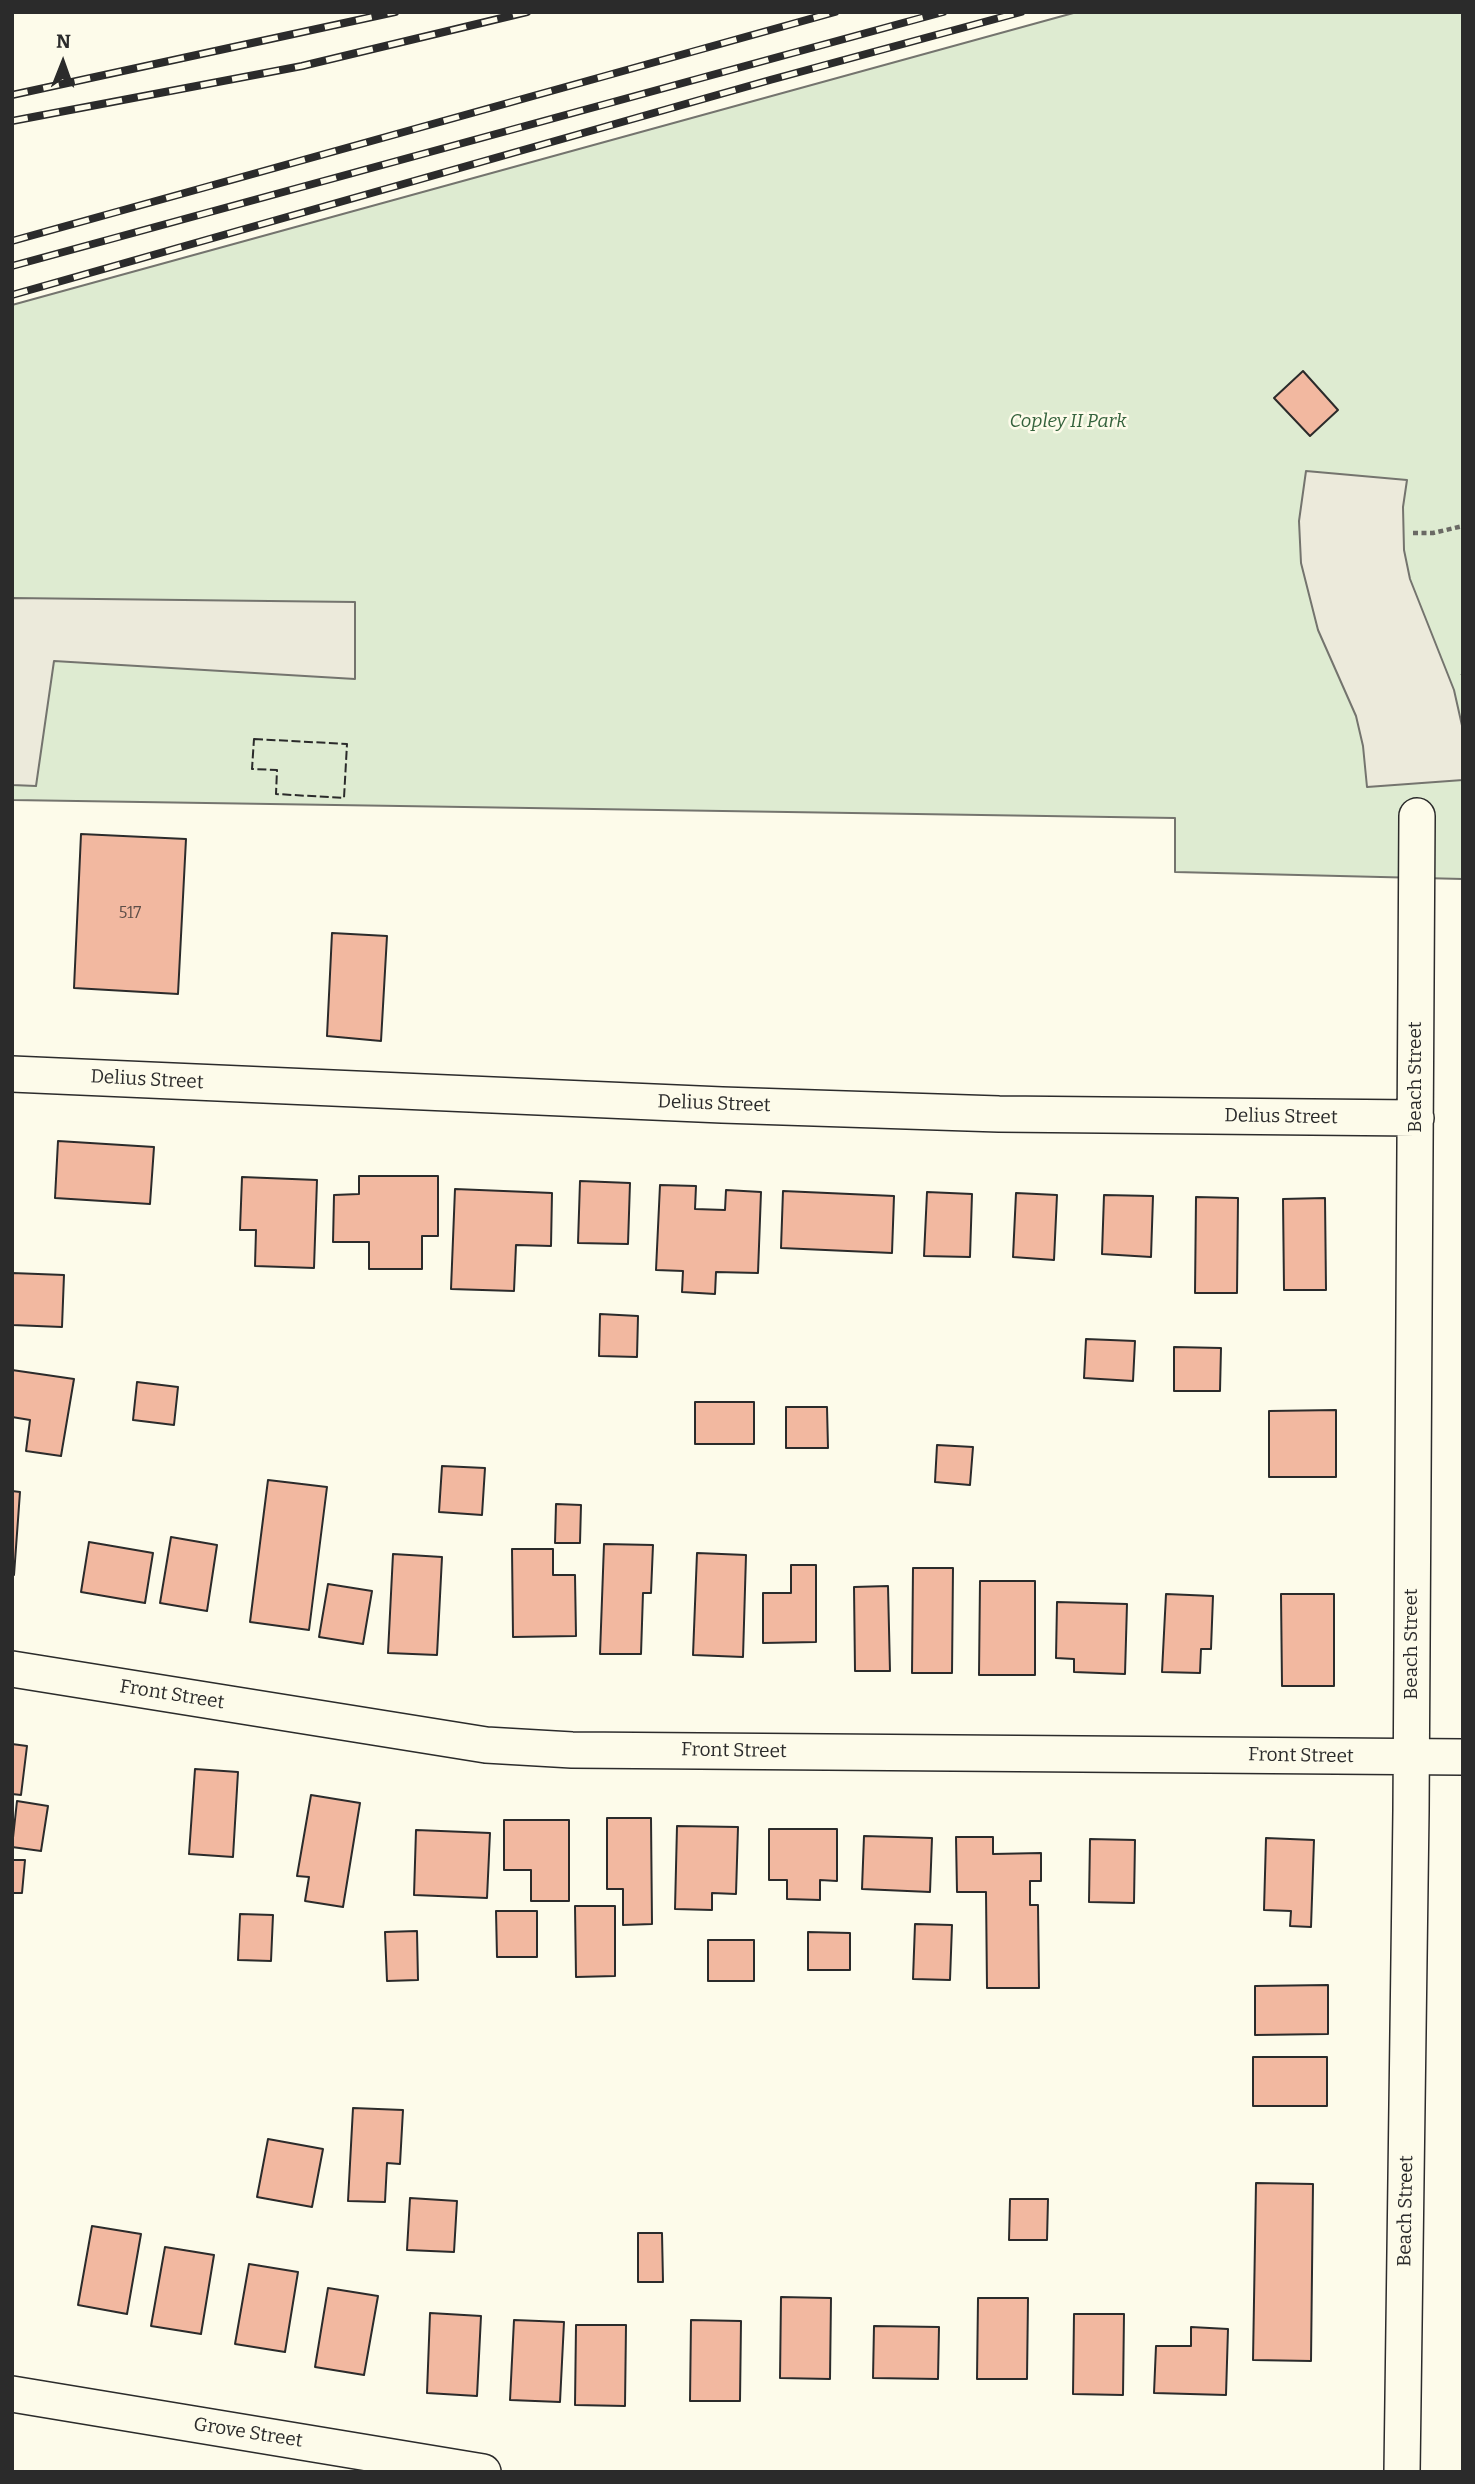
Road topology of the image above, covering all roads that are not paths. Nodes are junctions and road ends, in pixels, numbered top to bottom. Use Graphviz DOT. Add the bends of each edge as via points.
graph roads {
  1 [pos="1417,816"];
  2 [pos="12,1074"];
  3 [pos="1416,1118"];
  4 [pos="12,1669"];
  5 [pos="1412,1757"];
  6 [pos="1463,1757"];
  7 [pos="12,2394"];
  8 [pos="483,2472"];
  9 [pos="1402,2472"];
  1 -- 3 [label="street, Beach Street"];
  2 -- 3 [label="street, Delius Street" via="985,1114"];
  3 -- 5 [label="street, Beach Street"];
  4 -- 5 [label="street, Front Street" via="486,1745 600,1750"];
  5 -- 6 [label="street, Front Street"];
  5 -- 9 [label="street, Beach Street"];
  7 -- 8 [label="street, Grove Street"];
}
